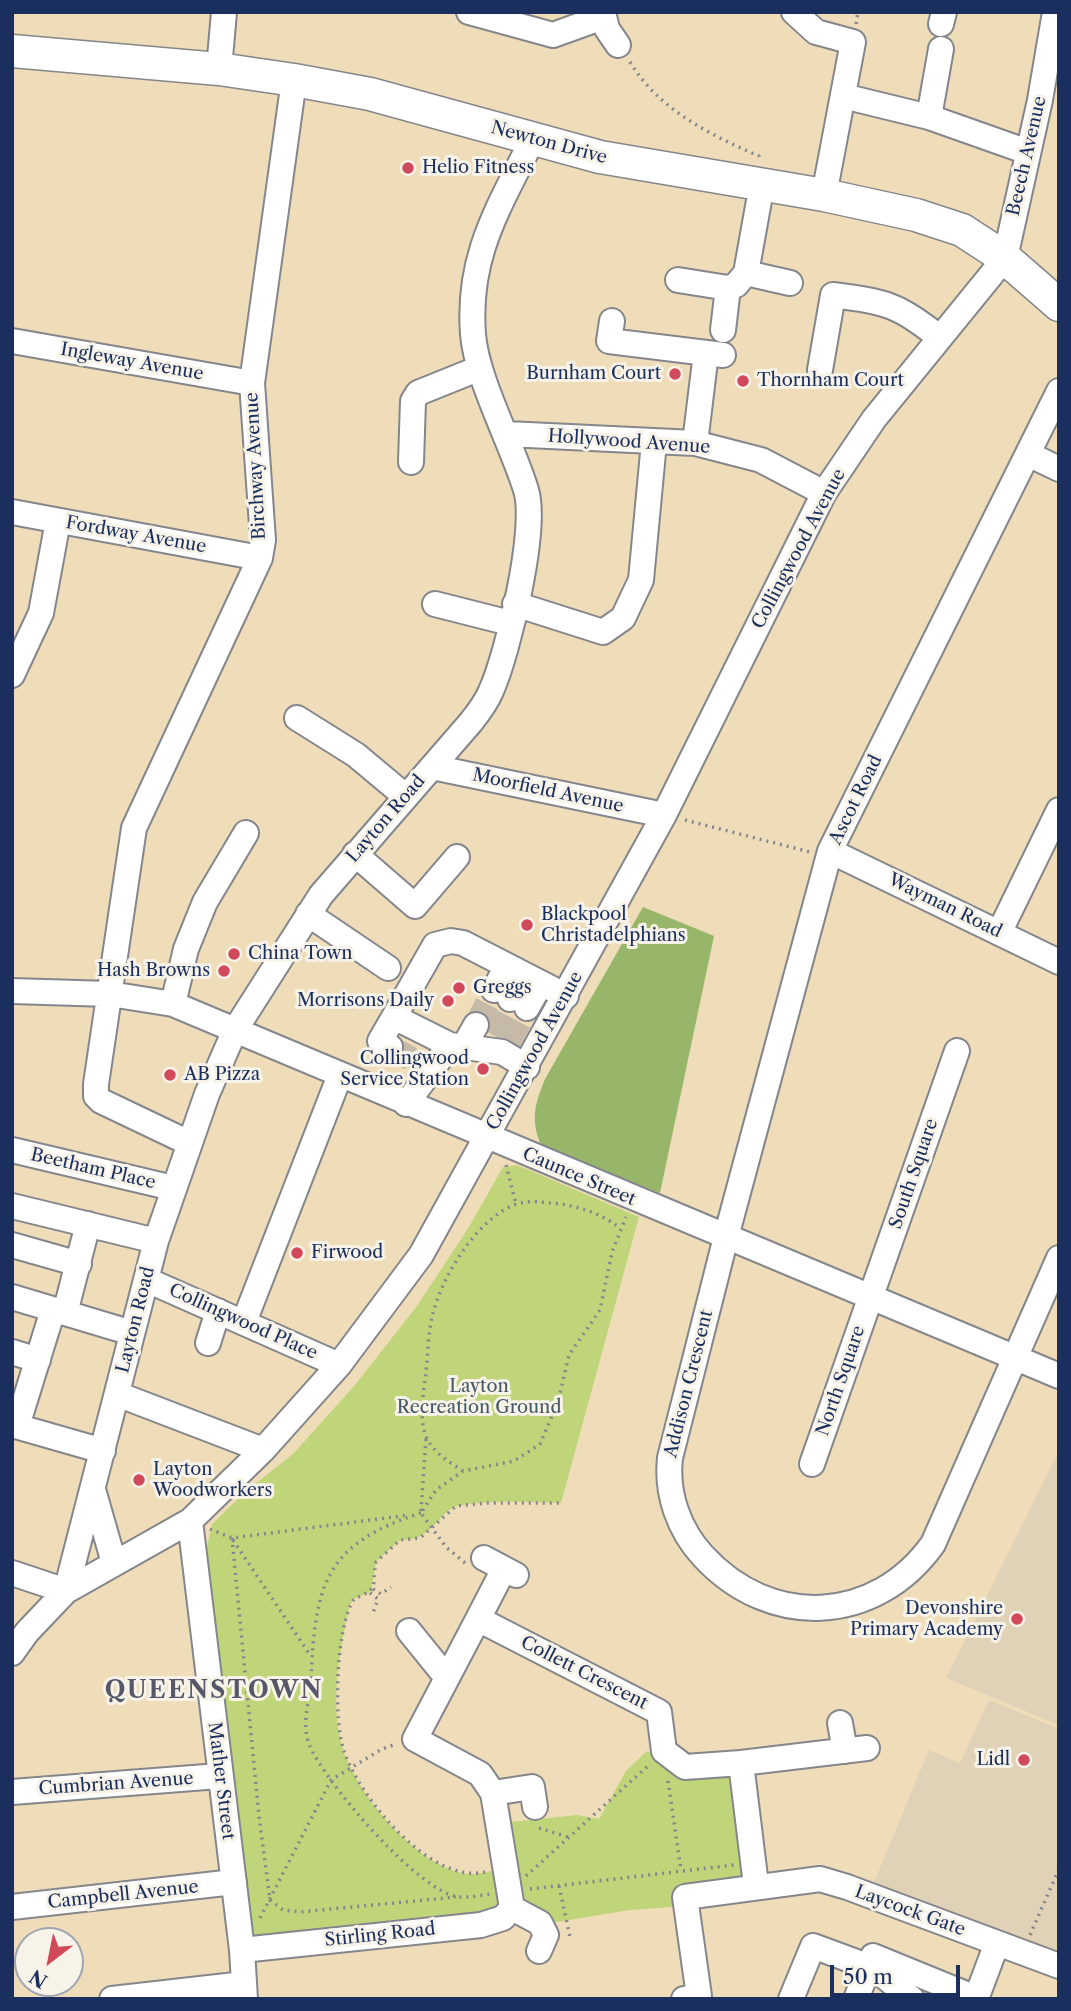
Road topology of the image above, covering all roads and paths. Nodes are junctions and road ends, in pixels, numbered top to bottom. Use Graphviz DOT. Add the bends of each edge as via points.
graph roads {
  1 [pos="224,12"];
  2 [pos="469,12"];
  3 [pos="794,12"];
  4 [pos="1055,12"];
  5 [pos="603,15"];
  6 [pos="618,45"];
  7 [pos="941,49"];
  8 [pos="12,51"];
  9 [pos="219,69"];
  10 [pos="294,80"];
  11 [pos="843,96"];
  12 [pos="1050,103"];
  13 [pos="929,117"];
  14 [pos="532,140"];
  15 [pos="1028,152"];
  16 [pos="765,185"];
  17 [pos="824,195"];
  18 [pos="1004,258"];
  19 [pos="678,280"];
  20 [pos="737,281"];
  21 [pos="790,283"];
  22 [pos="1059,305"];
  23 [pos="612,321"];
  24 [pos="723,330"];
  25 [pos="940,338"];
  26 [pos="12,341"];
  27 [pos="480,368"];
  28 [pos="820,370"];
  29 [pos="251,383"];
  30 [pos="1059,391"];
  31 [pos="507,434"];
  32 [pos="654,442"];
  33 [pos="695,443"];
  34 [pos="1027,454"];
  35 [pos="411,462"];
  36 [pos="1059,470"];
  37 [pos="824,493"];
  38 [pos="12,512"];
  39 [pos="58,521"];
  40 [pos="260,558"];
  41 [pos="435,604"];
  42 [pos="512,614"];
  43 [pos="12,675"];
  44 [pos="297,718"];
  45 [pos="432,767"];
  46 [pos="405,796"];
  47 [pos="1059,810"];
  48 [pos="664,815"];
  49 [pos="246,832"];
  50 [pos="355,853"];
  51 [pos="830,854"];
  52 [pos="457,857"];
  53 [pos="308,914"];
  54 [pos="999,933"];
  55 [pos="1059,962"];
  56 [pos="388,968"];
  57 [pos="524,974"];
  58 [pos="12,991"];
  59 [pos="110,994"];
  60 [pos="566,996"];
  61 [pos="173,1004"];
  62 [pos="394,1017"];
  63 [pos="235,1030"];
  64 [pos="482,1042"];
  65 [pos="390,1047"];
  66 [pos="957,1051"];
  67 [pos="527,1067"];
  68 [pos="340,1075"];
  69 [pos="407,1104"];
  70 [pos="494,1141"];
  71 [pos="189,1143"];
  72 [pos="12,1150"];
  73 [pos="173,1188"];
  74 [pos="635,1200"];
  75 [pos="516,1204"];
  76 [pos="22,1208"];
  77 [pos="88,1224"];
  78 [pos="620,1228"];
  79 [pos="726,1237"];
  80 [pos="156,1241"];
  81 [pos="12,1245"];
  82 [pos="1059,1258"];
  83 [pos="79,1264"];
  84 [pos="147,1280"];
  85 [pos="12,1297"];
  86 [pos="871,1297"];
  87 [pos="218,1311"];
  88 [pos="59,1312"];
  89 [pos="244,1322"];
  90 [pos="132,1333"];
  91 [pos="208,1343"];
  92 [pos="12,1352"];
  93 [pos="1016,1358"];
  94 [pos="38,1360"];
  95 [pos="339,1365"];
  96 [pos="1059,1376"];
  97 [pos="117,1394"];
  98 [pos="13,1425"];
  99 [pos="426,1436"];
  100 [pos="263,1450"];
  101 [pos="103,1451"];
  102 [pos="812,1464"];
  103 [pos="463,1471"];
  104 [pos="94,1492"];
  105 [pos="562,1503"];
  106 [pos="421,1513"];
  107 [pos="190,1521"];
  108 [pos="432,1528"];
  109 [pos="232,1538"];
  110 [pos="114,1563"];
  111 [pos="501,1568"];
  112 [pos="12,1573"];
  113 [pos="391,1587"];
  114 [pos="372,1590"];
  115 [pos="66,1591"];
  116 [pos="380,1596"];
  117 [pos="373,1613"];
  118 [pos="478,1619"];
  119 [pos="409,1630"];
  120 [pos="12,1653"];
  121 [pos="310,1654"];
  122 [pos="447,1678"];
  123 [pos="840,1723"];
  124 [pos="415,1739"];
  125 [pos="664,1751"];
  126 [pos="741,1763"];
  127 [pos="350,1766"];
  128 [pos="219,1776"];
  129 [pos="331,1780"];
  130 [pos="12,1792"];
  131 [pos="493,1793"];
  132 [pos="535,1807"];
  133 [pos="1059,1869"];
  134 [pos="681,1871"];
  135 [pos="754,1874"];
  136 [pos="234,1882"];
  137 [pos="559,1886"];
  138 [pos="509,1889"];
  139 [pos="458,1897"];
  140 [pos="685,1897"];
  141 [pos="270,1899"];
  142 [pos="12,1907"];
  143 [pos="259,1920"];
  144 [pos="570,1937"];
  145 [pos="997,1943"];
  146 [pos="242,1950"];
  147 [pos="539,1951"];
  148 [pos="1023,1953"];
  149 [pos="866,1959"];
  150 [pos="1059,1966"];
  151 [pos="245,1991"];
  152 [pos="680,1998"];
  153 [pos="976,1998"];
  154 [pos="112,1999"];
  155 [pos="791,1999"];
  156 [pos="856,1999"];
  157 [pos="912,1999"];
  1 -- 9 [label="street"];
  2 -- 5 [label="street" via="553,35"];
  3 -- 11 [label="street" via="816,32 853,42"];
  4 -- 12 [label="street, Beech Avenue"];
  5 -- 6 [label="street"];
  6 -- 16 [label="path" via="655,95 699,126 759,156"];
  7 -- 13 [label="street"];
  8 -- 9 [label="main road, Newton Drive"];
  9 -- 10 [label="main road, Newton Drive"];
  10 -- 14 [label="main road, Newton Drive" via="370,94"];
  10 -- 29 [label="street, Birchway Avenue"];
  11 -- 13 [label="street"];
  11 -- 17 [label="street"];
  12 -- 15 [label="street, Beech Avenue"];
  13 -- 15 [label="street"];
  14 -- 16 [label="main road, Newton Drive" via="600,158"];
  14 -- 27 [label="street, Layton Road" via="478,258 473,337"];
  15 -- 18 [label="street, Beech Avenue"];
  16 -- 17 [label="main road, Newton Drive"];
  16 -- 20 [label="street"];
  17 -- 18 [label="main road, Newton Drive" via="962,230"];
  18 -- 22 [label="main road, Newton Drive"];
  18 -- 25 [label="street, Collingwood Avenue"];
  19 -- 20 [label="street"];
  20 -- 21 [label="street"];
  20 -- 24 [label="street"];
  23 -- 33 [label="street" via="609,341 715,354"];
  25 -- 28 [label="street" via="907,311 833,295"];
  25 -- 37 [label="street, Collingwood Avenue" via="874,419"];
  26 -- 29 [label="street, Ingleway Avenue"];
  27 -- 31 [label="street, Layton Road"];
  27 -- 35 [label="street" via="418,393 413,401"];
  29 -- 40 [label="street, Birchway Avenue" via="263,540"];
  30 -- 34 [label="street, Ascot Road"];
  31 -- 32 [label="street, Hollywood Avenue"];
  31 -- 42 [label="street, Layton Road" via="531,513"];
  32 -- 33 [label="street, Hollywood Avenue"];
  32 -- 42 [label="street" via="641,580 623,618 603,632"];
  33 -- 37 [label="street, Hollywood Avenue" via="761,460"];
  34 -- 36 [label="street"];
  34 -- 51 [label="street, Ascot Road"];
  37 -- 48 [label="street, Collingwood Avenue"];
  38 -- 39 [label="street, Fordway Avenue"];
  39 -- 40 [label="street, Fordway Avenue"];
  39 -- 43 [label="street" via="41,613"];
  40 -- 59 [label="street, Birchway Avenue" via="134,828"];
  41 -- 42 [label="street"];
  42 -- 45 [label="street, Layton Road" via="496,680 486,701"];
  44 -- 46 [label="street" via="356,755"];
  45 -- 46 [label="street, Layton Road"];
  45 -- 48 [label="street, Moorfield Avenue"];
  46 -- 50 [label="street, Layton Road"];
  47 -- 54 [label="street"];
  48 -- 51 [label="path"];
  48 -- 60 [label="street, Collingwood Avenue"];
  49 -- 61 [label="street" via="205,902 186,949"];
  50 -- 52 [label="street" via="415,906"];
  50 -- 53 [label="street, Layton Road"];
  51 -- 54 [label="street, Wayman Road"];
  51 -- 79 [label="street, Ascot Road"];
  53 -- 56 [label="street"];
  53 -- 63 [label="street, Layton Road"];
  54 -- 55 [label="street, Wayman Road"];
  57 -- 57 [label="street" via="510,999"];
  57 -- 60 [label="street"];
  57 -- 62 [label="street" via="463,943 435,945"];
  58 -- 59 [label="street, Caunce Street"];
  59 -- 61 [label="street, Caunce Street"];
  59 -- 71 [label="street, Birchway Avenue" via="96,1096 113,1109"];
  60 -- 67 [label="street, Collingwood Avenue"];
  61 -- 63 [label="street, Caunce Street"];
  62 -- 64 [label="street"];
  62 -- 65 [label="street" via="380,1041"];
  63 -- 68 [label="street, Caunce Street"];
  63 -- 71 [label="street, Layton Road"];
  64 -- 67 [label="street"];
  64 -- 69 [label="street" via="422,1065"];
  66 -- 86 [label="street, South Square"];
  67 -- 70 [label="street, Collingwood Avenue"];
  68 -- 69 [label="street, Caunce Street"];
  68 -- 89 [label="street"];
  69 -- 70 [label="street, Caunce Street"];
  70 -- 74 [label="street, Caunce Street"];
  70 -- 75 [label="path"];
  70 -- 95 [label="street, Collingwood Avenue" via="421,1255"];
  71 -- 73 [label="street, Layton Road"];
  72 -- 73 [label="street, Beetham Place"];
  73 -- 80 [label="street, Layton Road"];
  74 -- 78 [label="path"];
  74 -- 79 [label="street, Caunce Street"];
  75 -- 78 [label="path" via="560,1204 605,1216"];
  75 -- 99 [label="path" via="477,1231 440,1290 431,1318 423,1398"];
  76 -- 77 [label="street"];
  77 -- 80 [label="street"];
  77 -- 83 [label="street"];
  78 -- 103 [label="path" via="600,1310 569,1355 551,1426 540,1444 514,1461"];
  79 -- 86 [label="street, Caunce Street"];
  79 -- 93 [label="street, Addison Crescent" via="668,1477 681,1524 697,1549 727,1579 765,1600 807,1609 848,1604 886,1587 922,1560"];
  80 -- 84 [label="street, Layton Road"];
  81 -- 83 [label="street"];
  82 -- 93 [label="street, Addison Crescent"];
  83 -- 88 [label="street"];
  84 -- 87 [label="street, Collingwood Place"];
  84 -- 90 [label="street, Layton Road"];
  85 -- 88 [label="street"];
  86 -- 93 [label="street, Caunce Street"];
  86 -- 102 [label="street, North Square"];
  87 -- 89 [label="street, Collingwood Place"];
  87 -- 91 [label="street"];
  88 -- 90 [label="street"];
  88 -- 94 [label="street"];
  89 -- 95 [label="street, Collingwood Place"];
  90 -- 97 [label="street, Layton Road"];
  92 -- 94 [label="street"];
  93 -- 96 [label="street, Caunce Street"];
  94 -- 98 [label="street"];
  95 -- 100 [label="street, Collingwood Avenue"];
  97 -- 100 [label="street"];
  97 -- 101 [label="street, Layton Road"];
  98 -- 101 [label="street"];
  99 -- 103 [label="path" via="445,1460"];
  99 -- 106 [label="path"];
  100 -- 107 [label="street, Collingwood Avenue"];
  101 -- 104 [label="street, Layton Road"];
  103 -- 106 [label="path" via="436,1490"];
  104 -- 110 [label="street, Layton Road"];
  104 -- 115 [label="street, Layton Road"];
  105 -- 108 [label="path" via="456,1506"];
  106 -- 108 [label="path"];
  106 -- 109 [label="path"];
  106 -- 121 [label="path" via="360,1538 336,1561 318,1611"];
  107 -- 110 [label="street, Collingwood Avenue"];
  107 -- 128 [label="street, Mather Street"];
  108 -- 114 [label="path" via="413,1540 400,1540 376,1562"];
  109 -- 121 [label="path"];
  109 -- 141 [label="path"];
  110 -- 115 [label="street, Layton Road"];
  111 -- 118 [label="street"];
  112 -- 115 [label="street"];
  113 -- 116 [label="path"];
  114 -- 116 [label="path"];
  114 -- 127 [label="path" via="350,1605 340,1659 339,1729"];
  115 -- 120 [label="street, Layton Road"];
  116 -- 117 [label="path"];
  118 -- 122 [label="street"];
  118 -- 125 [label="street, Collett Crescent" via="659,1712"];
  119 -- 122 [label="street"];
  121 -- 129 [label="path" via="305,1717 309,1744"];
  122 -- 124 [label="street"];
  123 -- 126 [label="street" via="856,1750"];
  124 -- 127 [label="path"];
  124 -- 131 [label="street" via="480,1774"];
  125 -- 126 [label="street" via="685,1767"];
  125 -- 134 [label="path"];
  125 -- 138 [label="path"];
  126 -- 135 [label="street"];
  127 -- 129 [label="path"];
  127 -- 138 [label="path" via="386,1819 429,1856 463,1874"];
  128 -- 130 [label="street, Cumbrian Avenue"];
  128 -- 136 [label="street, Mather Street"];
  129 -- 139 [label="path" via="403,1861"];
  129 -- 141 [label="path"];
  131 -- 132 [label="street" via="532,1787"];
  131 -- 138 [label="street"];
  133 -- 148 [label="path"];
  134 -- 135 [label="path"];
  134 -- 137 [label="path"];
  134 -- 140 [label="path"];
  135 -- 140 [label="street"];
  135 -- 145 [label="street, Laycock Gate" via="820,1879"];
  136 -- 142 [label="street, Campbell Avenue"];
  136 -- 146 [label="street, Mather Street"];
  137 -- 138 [label="path"];
  137 -- 144 [label="path"];
  138 -- 139 [label="path"];
  138 -- 146 [label="street, Stirling Road" via="503,1918 481,1925"];
  138 -- 147 [label="street" via="546,1935"];
  139 -- 141 [label="path" via="300,1912 283,1910"];
  140 -- 152 [label="street" via="699,1996"];
  141 -- 143 [label="path"];
  145 -- 148 [label="street, Laycock Gate"];
  145 -- 153 [label="street"];
  146 -- 151 [label="street, Mather Street"];
  148 -- 150 [label="street, Laycock Gate"];
  149 -- 153 [label="street"];
  149 -- 155 [label="street" via="813,1946"];
  149 -- 156 [label="street"];
  149 -- 157 [label="street"];
  151 -- 154 [label="street"];
}
